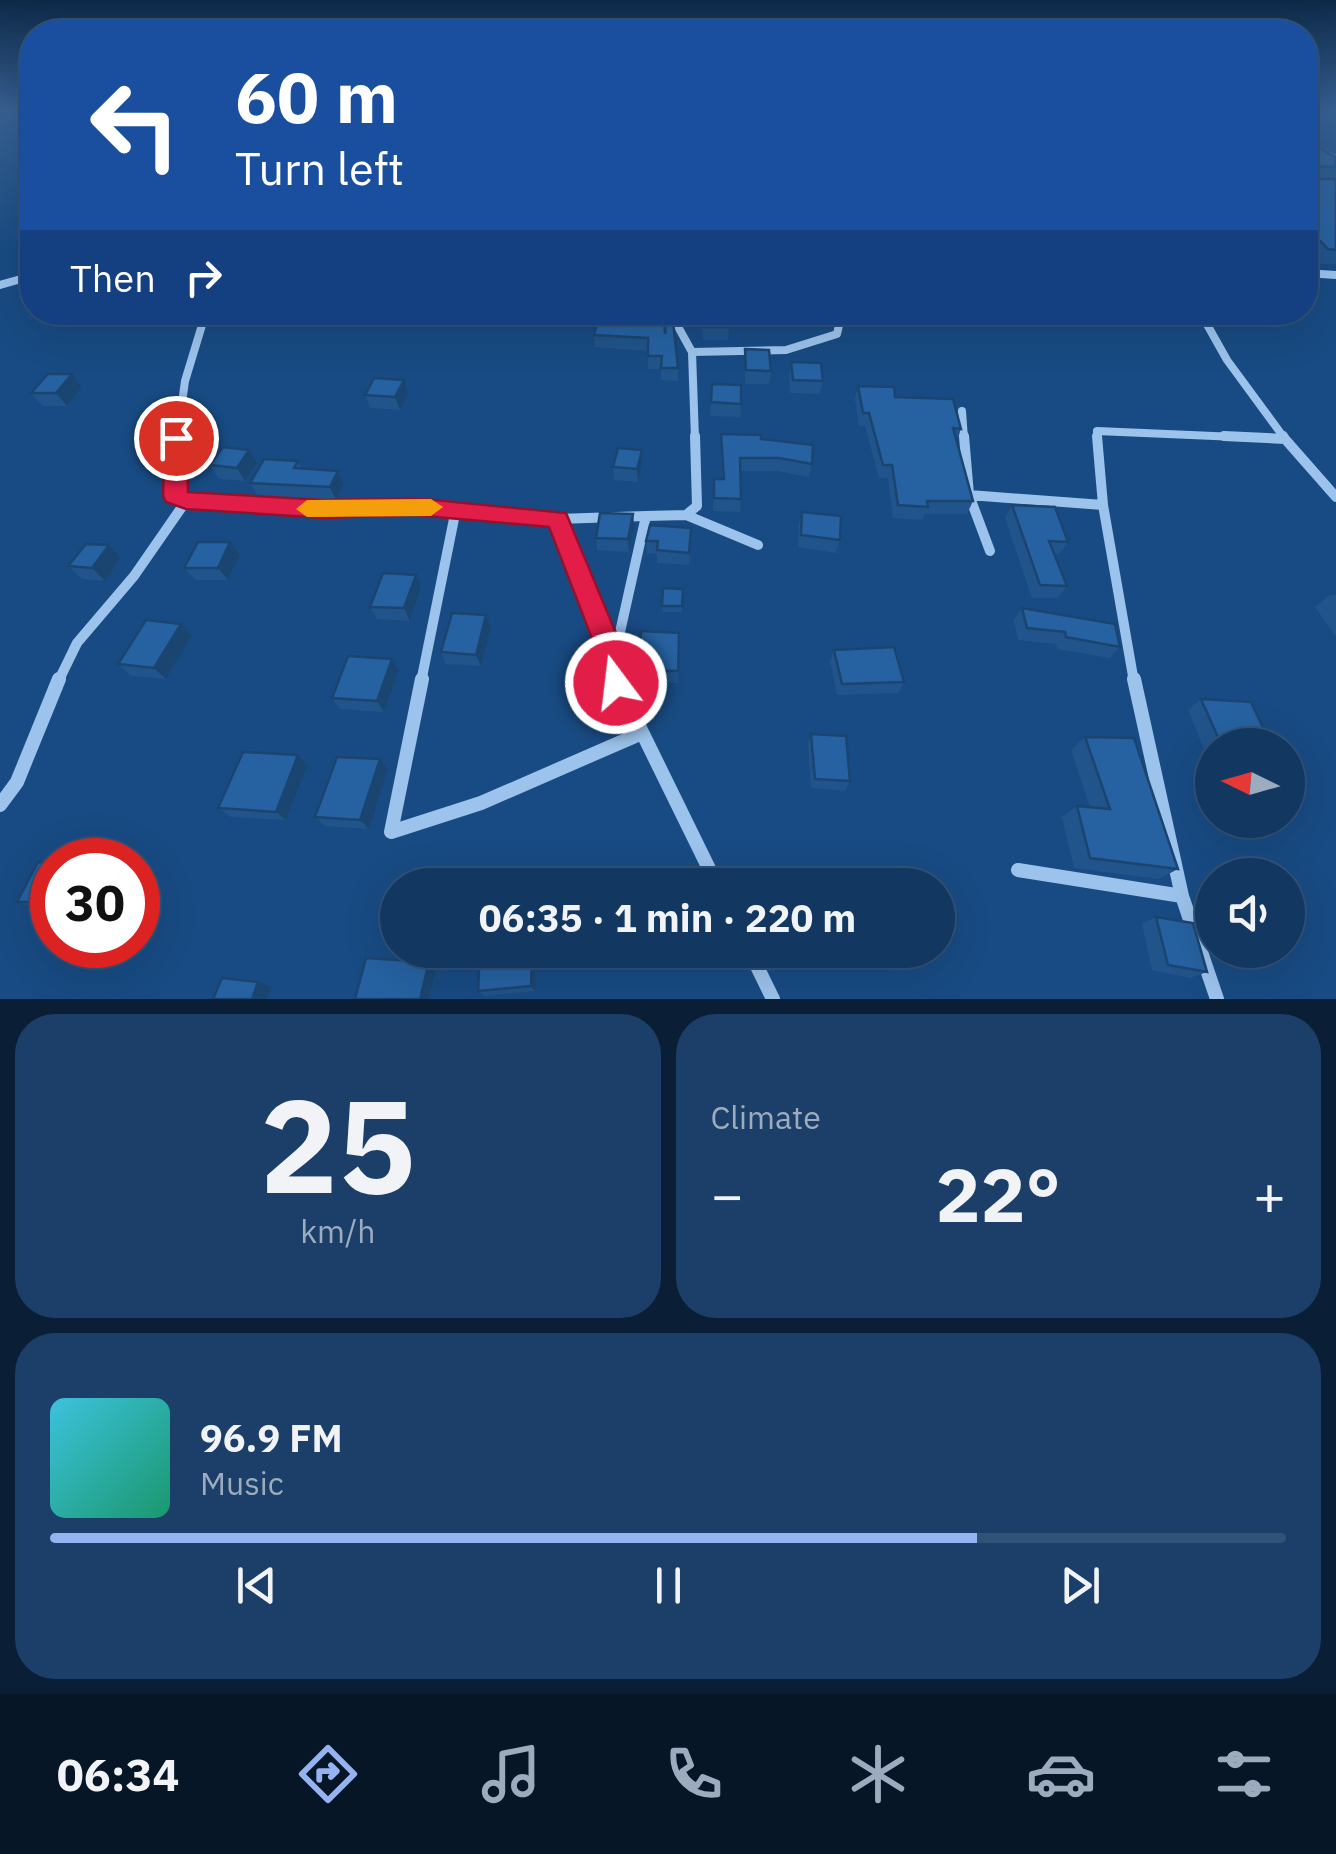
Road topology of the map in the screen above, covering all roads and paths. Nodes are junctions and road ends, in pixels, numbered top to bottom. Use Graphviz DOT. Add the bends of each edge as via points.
graph roads {
  1 [pos="201,325"];
  2 [pos="677,325"];
  3 [pos="839,325"];
  4 [pos="1207,325"];
  5 [pos="692,352"];
  6 [pos="962,411"];
  7 [pos="1284,439"];
  8 [pos="970,495"];
  9 [pos="1336,497"];
  10 [pos="186,501"];
  11 [pos="1104,505"];
  12 [pos="456,509"];
  13 [pos="686,515"];
  14 [pos="646,516"];
  15 [pos="558,519"];
  16 [pos="758,545"];
  17 [pos="990,552"];
  18 [pos="614,662"];
  19 [pos="642,733"];
  20 [pos="0,805"];
  21 [pos="709,868"];
  22 [pos="1018,870"];
  23 [pos="1182,896"];
  24 [pos="758,968"];
  25 [pos="773,999"];
  26 [pos="1217,999"];
  1 -- 10 [label="street" via="177,408 174,496"];
  2 -- 5 [label="street"];
  3 -- 5 [label="street" via="826,341 784,349"];
  4 -- 7 [label="street"];
  5 -- 13 [label="street" via="697,506"];
  6 -- 8 [label="street"];
  7 -- 9 [label="street"];
  7 -- 11 [label="street" via="1096,431"];
  8 -- 11 [label="street"];
  8 -- 17 [label="street"];
  10 -- 12 [label="street"];
  10 -- 20 [label="street" via="77,643 17,782"];
  11 -- 23 [label="street" via="1131,667"];
  12 -- 15 [label="street"];
  12 -- 19 [label="street" via="391,832 481,803"];
  13 -- 14 [label="street"];
  13 -- 16 [label="street"];
  14 -- 15 [label="street"];
  14 -- 18 [label="street"];
  15 -- 18 [label="street"];
  18 -- 19 [label="street" via="616,683"];
  19 -- 21 [label="street"];
  22 -- 23 [label="street"];
  23 -- 26 [label="street"];
  24 -- 25 [label="street"];
}
